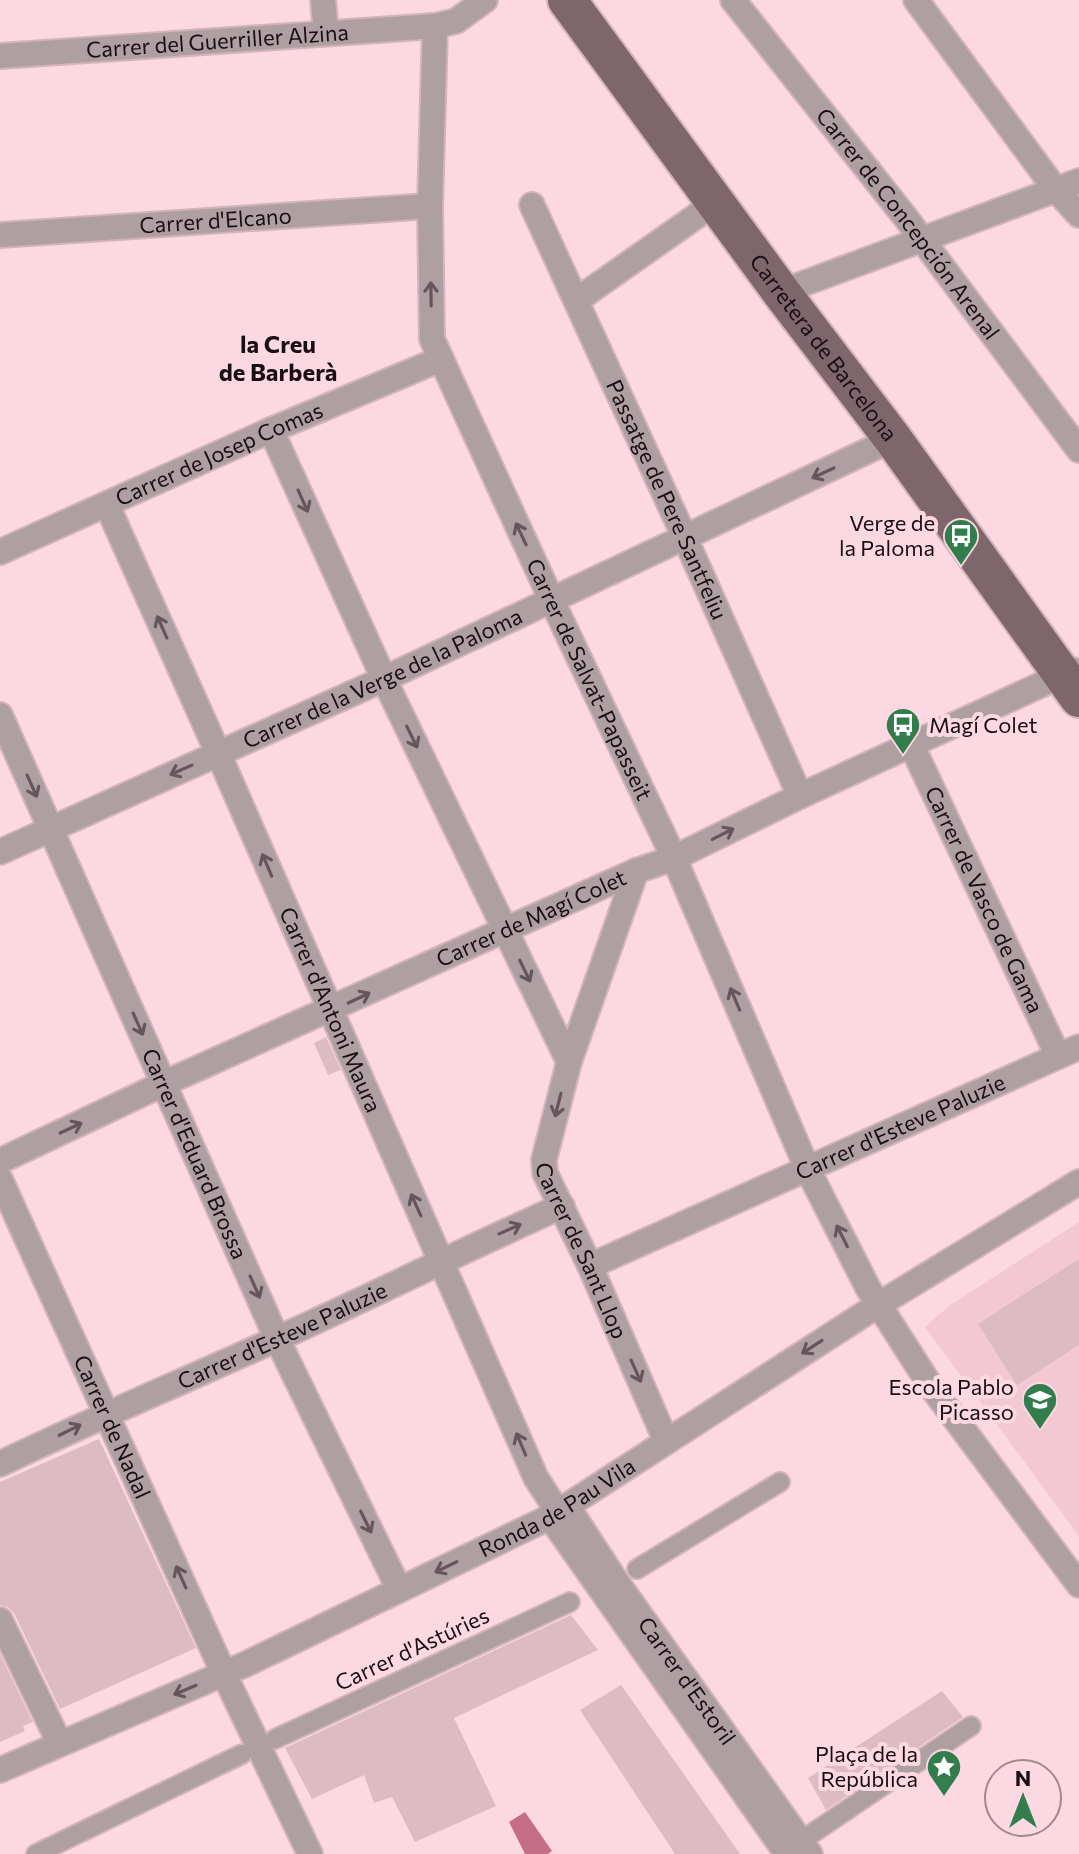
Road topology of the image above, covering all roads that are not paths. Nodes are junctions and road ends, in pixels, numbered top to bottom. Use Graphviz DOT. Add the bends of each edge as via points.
graph roads {
  1 [pos="323,0"];
  2 [pos="485,0"];
  3 [pos="567,0"];
  4 [pos="733,0"];
  5 [pos="916,0"];
  6 [pos="435,26"];
  7 [pos="326,33"];
  8 [pos="0,56"];
  9 [pos="1079,181"];
  10 [pos="1056,190"];
  11 [pos="715,203"];
  12 [pos="532,205"];
  13 [pos="430,206"];
  14 [pos="1079,215"];
  15 [pos="0,235"];
  16 [pos="921,238"];
  17 [pos="781,292"];
  18 [pos="577,300"];
  19 [pos="441,359"];
  20 [pos="271,430"];
  21 [pos="893,439"];
  22 [pos="1079,450"];
  23 [pos="107,505"];
  24 [pos="685,538"];
  25 [pos="0,552"];
  26 [pos="552,601"];
  27 [pos="384,679"];
  28 [pos="1073,680"];
  29 [pos="0,715"];
  30 [pos="911,744"];
  31 [pos="218,753"];
  32 [pos="800,796"];
  33 [pos="51,829"];
  34 [pos="0,852"];
  35 [pos="674,858"];
  36 [pos="636,871"];
  37 [pos="505,931"];
  38 [pos="330,1011"];
  39 [pos="1069,1051"];
  40 [pos="569,1062"];
  41 [pos="165,1083"];
  42 [pos="0,1161"];
  43 [pos="807,1168"];
  44 [pos="0,1179"];
  45 [pos="1079,1182"];
  46 [pos="562,1206"];
  47 [pos="441,1260"];
  48 [pos="590,1266"];
  49 [pos="878,1305"];
  50 [pos="277,1339"];
  51 [pos="108,1413"];
  52 [pos="666,1441"];
  53 [pos="0,1464"];
  54 [pos="780,1482"];
  55 [pos="558,1512"];
  56 [pos="637,1569"];
  57 [pos="1079,1585"];
  58 [pos="399,1589"];
  59 [pos="570,1602"];
  60 [pos="0,1620"];
  61 [pos="224,1674"];
  62 [pos="971,1726"];
  63 [pos="275,1739"];
  64 [pos="60,1744"];
  65 [pos="242,1754"];
  66 [pos="0,1770"];
  67 [pos="794,1851"];
  68 [pos="36,1854"];
  69 [pos="310,1854"];
  1 -- 7 [label="street"];
  2 -- 6 [label="street" via="456,21"];
  3 -- 11 [label="main road, Carretera de Barcelona"];
  4 -- 16 [label="street, Carrer de Concepción Arenal"];
  5 -- 10 [label="street"];
  6 -- 7 [label="street, Carrer del Guerriller Alzina"];
  6 -- 13 [label="street, Carrer de Salvat-Papasseit"];
  7 -- 8 [label="street, Carrer del Guerriller Alzina"];
  9 -- 10 [label="street"];
  10 -- 14 [label="street"];
  10 -- 16 [label="street"];
  11 -- 17 [label="main road, Carretera de Barcelona"];
  11 -- 18 [label="street"];
  12 -- 18 [label="street, Passatge de Pere Santfeliu"];
  13 -- 15 [label="street, Carrer d'Elcano"];
  19 -- 13 [label="street, Carrer de Salvat-Papasseit, one-way" via="432,339"];
  16 -- 17 [label="street"];
  16 -- 22 [label="street, Carrer de Concepción Arenal"];
  17 -- 21 [label="main road, Carretera de Barcelona"];
  18 -- 24 [label="street, Passatge de Pere Santfeliu"];
  19 -- 20 [label="street, Carrer de Josep Comas"];
  26 -- 19 [label="street, Carrer de Salvat-Papasseit, one-way"];
  20 -- 23 [label="street, Carrer de Josep Comas"];
  20 -- 27 [label="street, one-way"];
  21 -- 24 [label="street, Carrer de la Verge de la Paloma, one-way"];
  21 -- 28 [label="main road, Carretera de Barcelona"];
  23 -- 25 [label="street, Carrer de Josep Comas"];
  31 -- 23 [label="street, Carrer d'Antoni Maura, one-way"];
  24 -- 26 [label="street, Carrer de la Verge de la Paloma"];
  24 -- 32 [label="street, Passatge de Pere Santfeliu"];
  26 -- 27 [label="street, Carrer de la Verge de la Paloma"];
  26 -- 35 [label="street, Carrer de Salvat-Papasseit"];
  27 -- 31 [label="street, Carrer de la Verge de la Paloma"];
  27 -- 37 [label="street, one-way"];
  28 -- 30 [label="street, Carrer de Magí Colet"];
  29 -- 33 [label="street, Carrer d'Eduard Brossa, one-way"];
  30 -- 32 [label="street, Carrer de Magí Colet"];
  30 -- 39 [label="street, Carrer de Vasco de Gama"];
  31 -- 33 [label="street, Carrer de la Verge de la Paloma, one-way"];
  38 -- 31 [label="street, Carrer d'Antoni Maura, one-way"];
  35 -- 32 [label="street, Carrer de Magí Colet, one-way"];
  33 -- 34 [label="street, Carrer de la Verge de la Paloma"];
  33 -- 41 [label="street, Carrer d'Eduard Brossa, one-way"];
  35 -- 36 [label="street, Carrer de Magí Colet"];
  43 -- 35 [label="street, Carrer de Salvat-Papasseit, one-way"];
  36 -- 37 [label="street, Carrer de Magí Colet"];
  36 -- 40 [label="street, Carrer de Sant Llop"];
  38 -- 37 [label="street, Carrer de Magí Colet, one-way"];
  37 -- 40 [label="street, one-way"];
  38 -- 41 [label="street, Carrer de Magí Colet"];
  47 -- 38 [label="street, Carrer d'Antoni Maura, one-way"];
  39 -- 43 [label="street, Carrer d'Esteve Paluzie"];
  40 -- 46 [label="street, Carrer de Sant Llop, one-way" via="544,1160"];
  42 -- 41 [label="street, Carrer de Magí Colet, one-way"];
  41 -- 50 [label="street, Carrer d'Eduard Brossa, one-way"];
  43 -- 48 [label="street, Carrer d'Esteve Paluzie"];
  49 -- 43 [label="street, Carrer de Salvat-Papasseit, one-way"];
  44 -- 51 [label="street, Carrer de Nadal"];
  45 -- 49 [label="street, Ronda de Pau Vila"];
  47 -- 46 [label="street, Carrer d'Esteve Paluzie, one-way"];
  46 -- 48 [label="street, Carrer de Sant Llop"];
  47 -- 50 [label="street, Carrer d'Esteve Paluzie"];
  55 -- 47 [label="street, Carrer d'Antoni Maura, one-way" via="536,1478"];
  48 -- 52 [label="street, Carrer de Sant Llop, one-way"];
  49 -- 52 [label="street, Ronda de Pau Vila, one-way"];
  49 -- 57 [label="street, Carrer de Salvat-Papasseit" via="930,1385"];
  50 -- 51 [label="street, Carrer d'Esteve Paluzie"];
  50 -- 58 [label="street, Carrer d'Eduard Brossa, one-way"];
  53 -- 51 [label="street, Carrer d'Esteve Paluzie, one-way"];
  61 -- 51 [label="street, Carrer de Nadal, one-way"];
  52 -- 55 [label="street, Ronda de Pau Vila"];
  54 -- 56 [label="street"];
  55 -- 58 [label="street, Ronda de Pau Vila, one-way"];
  55 -- 67 [label="street, Carrer d'Estoril" via="616,1581"];
  58 -- 61 [label="street, Ronda de Pau Vila"];
  59 -- 63 [label="street, Carrer d'Astúries"];
  60 -- 64 [label="street"];
  61 -- 64 [label="street, Ronda de Pau Vila, one-way"];
  61 -- 69 [label="street, Carrer de Nadal"];
  62 -- 67 [label="street"];
  64 -- 66 [label="street, Ronda de Pau Vila"];
  65 -- 68 [label="street"];
}
